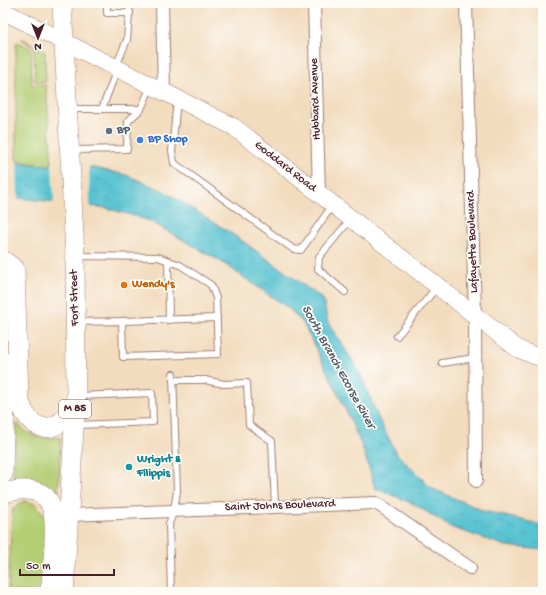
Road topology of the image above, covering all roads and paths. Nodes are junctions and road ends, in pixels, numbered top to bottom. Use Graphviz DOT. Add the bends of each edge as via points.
graph roads {
  1 [pos="62,3"];
  2 [pos="107,3"];
  3 [pos="130,3"];
  4 [pos="162,3"];
  5 [pos="314,3"];
  6 [pos="466,3"];
  7 [pos="3,11"];
  8 [pos="130,13"];
  9 [pos="63,42"];
  10 [pos="116,68"];
  11 [pos="164,92"];
  12 [pos="67,109"];
  13 [pos="102,109"];
  14 [pos="141,109"];
  15 [pos="70,157"];
  16 [pos="326,199"];
  17 [pos="351,219"];
  18 [pos="75,256"];
  19 [pos="3,260"];
  20 [pos="168,260"];
  21 [pos="3,277"];
  22 [pos="438,286"];
  23 [pos="346,292"];
  24 [pos="475,315"];
  25 [pos="217,318"];
  26 [pos="169,320"];
  27 [pos="122,321"];
  28 [pos="75,322"];
  29 [pos="397,336"];
  30 [pos="4,338"];
  31 [pos="543,357"];
  32 [pos="474,358"];
  33 [pos="442,363"];
  34 [pos="4,387"];
  35 [pos="76,397"];
  36 [pos="4,407"];
  37 [pos="74,425"];
  38 [pos="3,474"];
  39 [pos="476,481"];
  40 [pos="3,494"];
  41 [pos="274,506"];
  42 [pos="174,510"];
  43 [pos="69,515"];
  44 [pos="470,568"];
  45 [pos="50,592"];
  46 [pos="64,592"];
  47 [pos="171,592"];
  1 -- 9 [label="main road, Fort Street / M 85"];
  2 -- 8 [label="lane" via="107,13"];
  3 -- 8 [label="lane"];
  4 -- 11 [label="street"];
  5 -- 16 [label="street, Hubbard Avenue"];
  6 -- 24 [label="street, Lafayette Boulevard"];
  7 -- 9 [label="street, Goddard Road"];
  8 -- 10 [label="lane" via="127,40"];
  9 -- 10 [label="street, Goddard Road"];
  9 -- 12 [label="main road, Fort Street / M 85"];
  10 -- 11 [label="street, Goddard Road"];
  10 -- 13 [label="lane"];
  11 -- 14 [label="lane"];
  11 -- 16 [label="street, Goddard Road" via="234,127"];
  11 -- 16 [label="lane" via="174,163 293,249 302,250"];
  12 -- 13 [label="lane"];
  12 -- 15 [label="main road, Fort Street / M 85"];
  13 -- 14 [label="lane"];
  14 -- 15 [label="lane" via="128,120 127,149"];
  15 -- 18 [label="main road, Fort Street / M 85"];
  16 -- 17 [label="street, Goddard Road"];
  17 -- 22 [label="street, Goddard Road"];
  17 -- 23 [label="lane" via="319,257 318,263 318,269"];
  18 -- 20 [label="lane" via="142,256"];
  18 -- 28 [label="main road, Fort Street / M 85"];
  19 -- 35 [label="main road" via="15,269 19,398 22,410 35,424 52,427 67,418"];
  20 -- 25 [label="lane" via="212,285 216,298"];
  20 -- 26 [label="lane"];
  21 -- 30 [label="main road"];
  22 -- 24 [label="street, Goddard Road"];
  22 -- 29 [label="lane"];
  24 -- 31 [label="street, Goddard Road" via="518,349"];
  24 -- 32 [label="street, Lafayette Boulevard"];
  25 -- 26 [label="lane"];
  25 -- 27 [label="lane" via="218,354 123,357"];
  26 -- 27 [label="lane"];
  27 -- 28 [label="lane"];
  28 -- 35 [label="main road, Fort Street / M 85"];
  30 -- 34 [label="main road"];
  32 -- 33 [label="lane"];
  32 -- 39 [label="street, Lafayette Boulevard"];
  34 -- 36 [label="main road"];
  35 -- 37 [label="main road, Fort Street / M 85"];
  35 -- 37 [label="lane" via="152,393 153,422"];
  36 -- 38 [label="main road"];
  37 -- 43 [label="main road, Fort Street / M 85"];
  40 -- 45 [label="main road" via="30,490 44,496 52,506 54,540"];
  41 -- 42 [label="street, Saint Johns Boulevard"];
  41 -- 42 [label="lane" via="272,441 249,425 247,383 224,384 173,377 177,491"];
  41 -- 44 [label="street, Saint Johns Boulevard" via="376,502"];
  42 -- 43 [label="street, Saint Johns Boulevard"];
  42 -- 47 [label="lane" via="169,524"];
  43 -- 46 [label="main road, Fort Street / M 85"];
}
